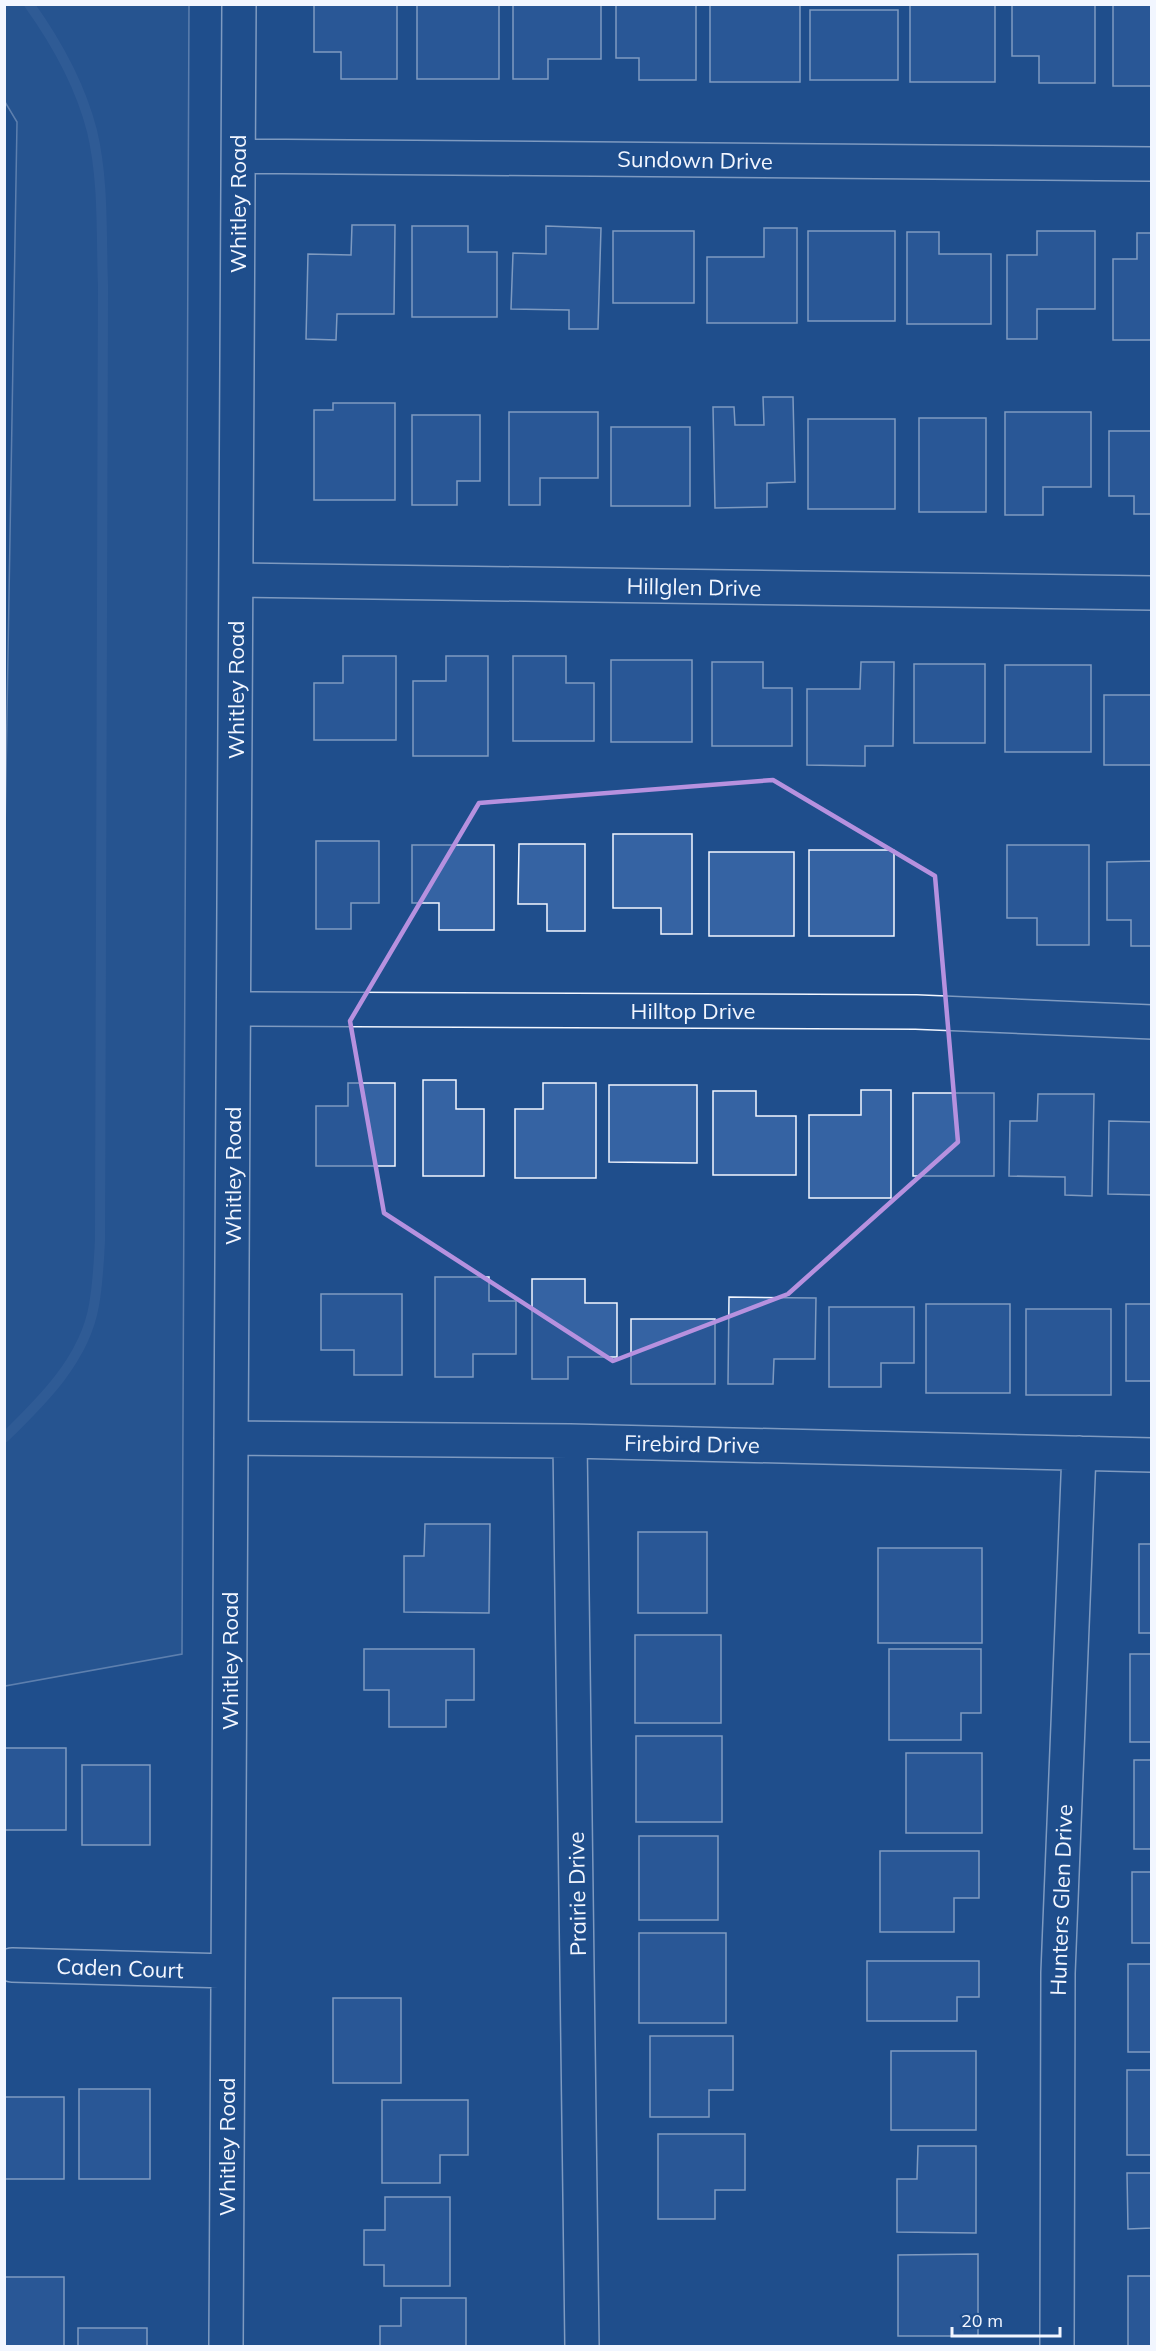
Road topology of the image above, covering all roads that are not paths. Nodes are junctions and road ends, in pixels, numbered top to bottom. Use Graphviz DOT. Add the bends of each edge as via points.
graph roads {
  1 [pos="239,4"];
  2 [pos="238,156"];
  3 [pos="1152,165"];
  4 [pos="237,580"];
  5 [pos="1152,593"];
  6 [pos="234,1009"];
  7 [pos="1152,1022"];
  8 [pos="231,1438"];
  9 [pos="570,1442"];
  10 [pos="1079,1454"];
  11 [pos="1152,1455"];
  12 [pos="12,1965"];
  13 [pos="228,1971"];
  14 [pos="226,2346"];
  15 [pos="582,2346"];
  16 [pos="1057,2346"];
  1 -- 2 [label="street, Whitley Road"];
  2 -- 3 [label="street, Sundown Drive"];
  2 -- 4 [label="street, Whitley Road"];
  4 -- 5 [label="street, Hillglen Drive"];
  4 -- 6 [label="street, Whitley Road"];
  6 -- 7 [label="street, Hilltop Drive" via="916,1012"];
  6 -- 8 [label="street, Whitley Road"];
  8 -- 9 [label="street, Firebird Drive"];
  8 -- 13 [label="street, Whitley Road"];
  9 -- 10 [label="street, Firebird Drive"];
  9 -- 15 [label="street, Prairie Drive"];
  10 -- 11 [label="street, Firebird Drive"];
  10 -- 16 [label="street, Hunters Glen Drive" via="1058,1973"];
  12 -- 13 [label="street, Caden Court"];
  13 -- 14 [label="street, Whitley Road"];
}
